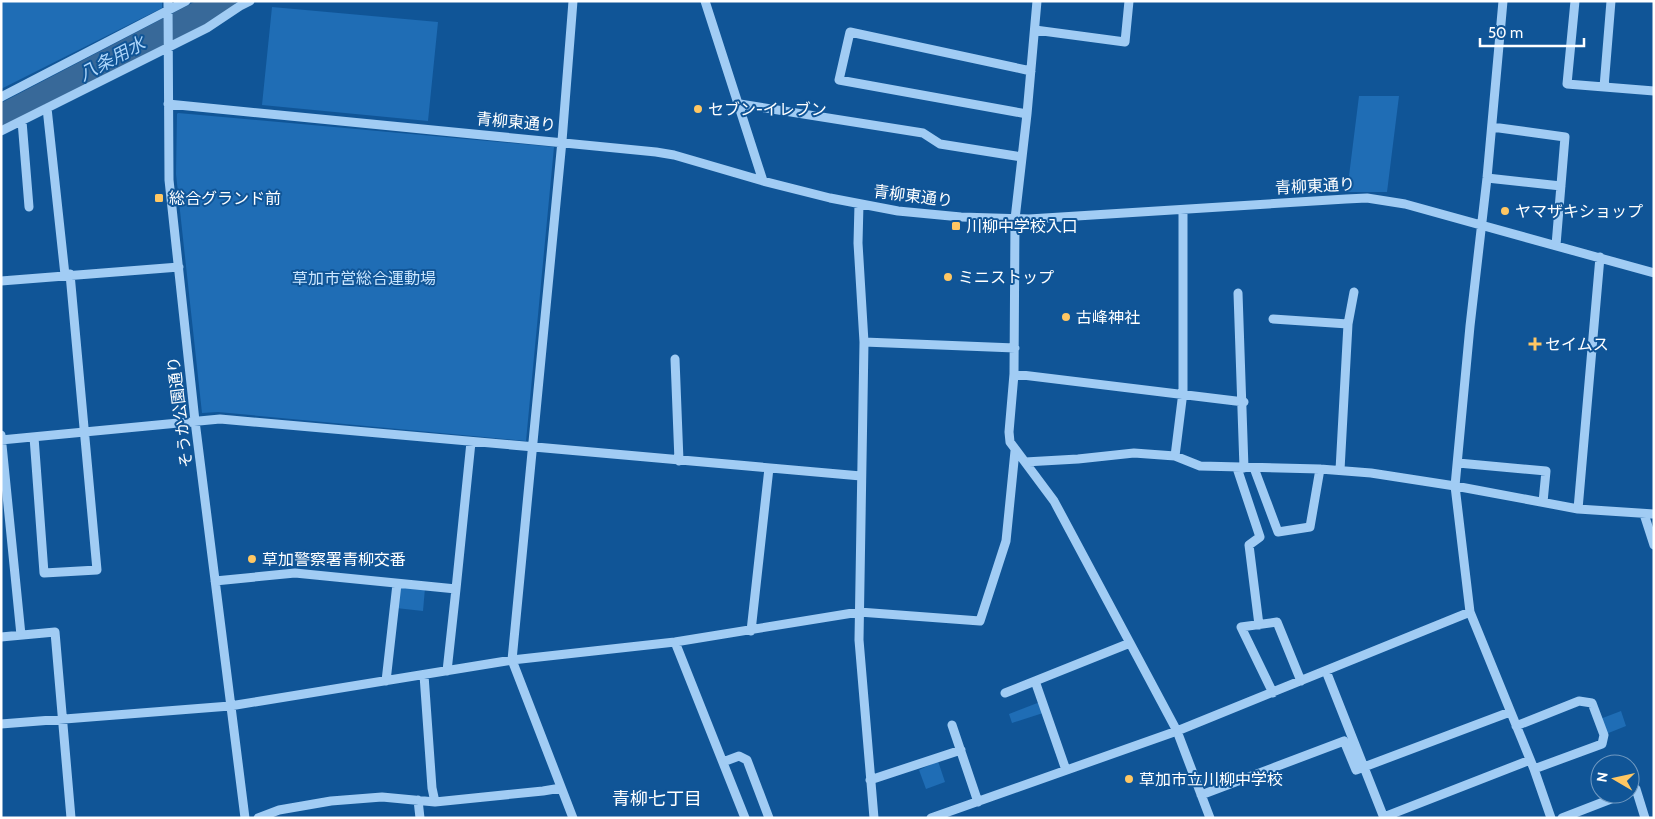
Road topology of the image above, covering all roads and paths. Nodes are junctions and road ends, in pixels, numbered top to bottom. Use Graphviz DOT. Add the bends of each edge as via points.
graph roads {
  1 [pos="186,1"];
  2 [pos="250,1"];
  3 [pos="573,1"];
  4 [pos="705,1"];
  5 [pos="1037,1"];
  6 [pos="1129,1"];
  7 [pos="1503,1"];
  8 [pos="1576,1"];
  9 [pos="1611,1"];
  10 [pos="168,10"];
  11 [pos="1035,30"];
  12 [pos="167,46"];
  13 [pos="1031,71"];
  14 [pos="1604,87"];
  15 [pos="1654,91"];
  16 [pos="1,97"];
  17 [pos="168,104"];
  18 [pos="740,104"];
  19 [pos="47,108"];
  20 [pos="1027,114"];
  21 [pos="22,121"];
  22 [pos="1492,127"];
  23 [pos="1,131"];
  24 [pos="562,141"];
  25 [pos="1022,157"];
  26 [pos="1488,178"];
  27 [pos="763,181"];
  28 [pos="1561,186"];
  29 [pos="859,204"];
  30 [pos="29,207"];
  31 [pos="1183,210"];
  32 [pos="1015,219"];
  33 [pos="1482,226"];
  34 [pos="1556,245"];
  35 [pos="1600,258"];
  36 [pos="179,267"];
  37 [pos="1654,273"];
  38 [pos="68,275"];
  39 [pos="1,281"];
  40 [pos="1354,292"];
  41 [pos="1238,293"];
  42 [pos="1273,319"];
  43 [pos="1348,324"];
  44 [pos="864,342"];
  45 [pos="1015,348"];
  46 [pos="675,358"];
  47 [pos="1014,374"];
  48 [pos="1183,395"];
  49 [pos="1243,402"];
  50 [pos="195,421"];
  51 [pos="84,432"];
  52 [pos="1,435"];
  53 [pos="34,437"];
  54 [pos="1,440"];
  55 [pos="471,442"];
  56 [pos="532,447"];
  57 [pos="1015,450"];
  58 [pos="1175,456"];
  59 [pos="679,461"];
  60 [pos="1025,462"];
  61 [pos="1458,463"];
  62 [pos="769,468"];
  63 [pos="1240,468"];
  64 [pos="1254,468"];
  65 [pos="1320,468"];
  66 [pos="1340,470"];
  67 [pos="862,476"];
  68 [pos="1455,486"];
  69 [pos="1543,502"];
  70 [pos="1578,509"];
  71 [pos="1649,514"];
  72 [pos="1,540"];
  73 [pos="12,540"];
  74 [pos="1654,545"];
  75 [pos="216,581"];
  76 [pos="397,584"];
  77 [pos="456,589"];
  78 [pos="859,612"];
  79 [pos="1470,612"];
  80 [pos="1259,625"];
  81 [pos="751,631"];
  82 [pos="21,635"];
  83 [pos="1,637"];
  84 [pos="675,642"];
  85 [pos="1130,642"];
  86 [pos="512,660"];
  87 [pos="447,671"];
  88 [pos="1326,671"];
  89 [pos="424,675"];
  90 [pos="386,681"];
  91 [pos="1301,681"];
  92 [pos="1035,682"];
  93 [pos="1005,693"];
  94 [pos="1273,693"];
  95 [pos="230,706"];
  96 [pos="1510,712"];
  97 [pos="63,719"];
  98 [pos="1,724"];
  99 [pos="952,725"];
  100 [pos="1516,726"];
  101 [pos="1177,731"];
  102 [pos="961,750"];
  103 [pos="1530,760"];
  104 [pos="723,762"];
  105 [pos="1364,767"];
  106 [pos="1534,769"];
  107 [pos="1066,770"];
  108 [pos="870,780"];
  109 [pos="561,788"];
  110 [pos="1202,795"];
  111 [pos="418,800"];
  112 [pos="435,802"];
  113 [pos="978,802"];
  114 [pos="1640,802"];
  115 [pos="1598,804"];
  116 [pos="71,818"];
  117 [pos="245,818"];
  118 [pos="258,818"];
  119 [pos="420,818"];
  120 [pos="573,818"];
  121 [pos="745,818"];
  122 [pos="769,818"];
  123 [pos="874,818"];
  124 [pos="931,818"];
  125 [pos="1210,818"];
  126 [pos="1384,818"];
  127 [pos="1551,818"];
  128 [pos="1562,818"];
  129 [pos="1645,818"];
  1 -- 10 [label="street"];
  2 -- 12 [label="street" via="207,28"];
  3 -- 24 [label="street"];
  4 -- 18 [label="street"];
  5 -- 11 [label="street"];
  6 -- 11 [label="street" via="1125,42"];
  7 -- 22 [label="street"];
  8 -- 14 [label="street" via="1567,84"];
  9 -- 14 [label="street"];
  10 -- 12 [label="street, そうか公園通り"];
  10 -- 16 [label="street"];
  11 -- 13 [label="street"];
  12 -- 17 [label="street, そうか公園通り"];
  12 -- 19 [label="street"];
  13 -- 20 [label="street"];
  13 -- 20 [label="street" via="850,32 839,80"];
  14 -- 15 [label="street"];
  17 -- 24 [label="street, 青柳東通り"];
  17 -- 36 [label="street, そうか公園通り" via="169,180"];
  18 -- 25 [label="street" via="923,133 940,144"];
  18 -- 27 [label="street"];
  19 -- 21 [label="street"];
  19 -- 38 [label="street"];
  20 -- 25 [label="street"];
  21 -- 23 [label="street"];
  21 -- 30 [label="street"];
  22 -- 26 [label="street"];
  22 -- 28 [label="street" via="1565,137"];
  24 -- 27 [label="street, 青柳東通り" via="674,155"];
  24 -- 56 [label="street"];
  25 -- 32 [label="street"];
  26 -- 28 [label="street"];
  26 -- 33 [label="street"];
  27 -- 29 [label="street, 青柳東通り"];
  28 -- 34 [label="street"];
  29 -- 32 [label="street, 青柳東通り" via="930,215"];
  29 -- 44 [label="street"];
  31 -- 32 [label="street, 青柳東通り"];
  31 -- 33 [label="street, 青柳東通り" via="1367,198 1405,204"];
  31 -- 48 [label="street"];
  32 -- 45 [label="street"];
  33 -- 34 [label="street, 青柳東通り"];
  33 -- 61 [label="street"];
  34 -- 35 [label="street, 青柳東通り"];
  35 -- 37 [label="street, 青柳東通り"];
  35 -- 70 [label="street"];
  36 -- 38 [label="street"];
  36 -- 50 [label="street, そうか公園通り"];
  38 -- 39 [label="street"];
  38 -- 51 [label="street"];
  40 -- 43 [label="street"];
  41 -- 49 [label="street"];
  42 -- 43 [label="street"];
  43 -- 66 [label="street"];
  44 -- 45 [label="street"];
  44 -- 67 [label="street"];
  45 -- 47 [label="street"];
  46 -- 59 [label="street"];
  47 -- 48 [label="street"];
  47 -- 57 [label="street" via="1009,432"];
  48 -- 49 [label="street"];
  48 -- 58 [label="street"];
  49 -- 63 [label="street"];
  50 -- 51 [label="street"];
  50 -- 55 [label="street" via="229,420"];
  50 -- 75 [label="street, そうか公園通り"];
  51 -- 53 [label="street"];
  51 -- 53 [label="street" via="97,570 44,573"];
  52 -- 54 [label="street"];
  53 -- 54 [label="street"];
  54 -- 73 [label="street"];
  55 -- 56 [label="street"];
  55 -- 77 [label="street"];
  56 -- 59 [label="street"];
  56 -- 86 [label="street"];
  57 -- 60 [label="street"];
  57 -- 78 [label="street" via="1006,541 980,621"];
  58 -- 60 [label="street" via="1134,452"];
  58 -- 63 [label="street" via="1200,466"];
  59 -- 62 [label="street"];
  60 -- 85 [label="street" via="1054,501"];
  61 -- 68 [label="street"];
  61 -- 69 [label="street" via="1546,471"];
  62 -- 67 [label="street"];
  62 -- 81 [label="street"];
  63 -- 64 [label="street"];
  63 -- 80 [label="street" via="1260,537 1249,545"];
  64 -- 65 [label="street"];
  64 -- 65 [label="street" via="1278,532 1310,526"];
  65 -- 66 [label="street"];
  66 -- 68 [label="street"];
  67 -- 78 [label="street"];
  68 -- 69 [label="street"];
  68 -- 79 [label="street"];
  69 -- 70 [label="street"];
  70 -- 71 [label="street"];
  71 -- 74 [label="street"];
  72 -- 73 [label="street"];
  73 -- 82 [label="street"];
  75 -- 76 [label="street" via="295,574"];
  75 -- 95 [label="street, そうか公園通り"];
  76 -- 77 [label="street"];
  76 -- 90 [label="street"];
  77 -- 87 [label="street"];
  78 -- 81 [label="street"];
  78 -- 108 [label="street" via="860,666"];
  79 -- 88 [label="street"];
  79 -- 96 [label="street"];
  80 -- 91 [label="street" via="1277,622"];
  80 -- 94 [label="street" via="1241,627"];
  81 -- 84 [label="street"];
  82 -- 83 [label="street"];
  82 -- 97 [label="street" via="55,632"];
  84 -- 86 [label="street"];
  84 -- 104 [label="street"];
  85 -- 92 [label="street"];
  85 -- 101 [label="street"];
  86 -- 87 [label="street"];
  86 -- 109 [label="street"];
  87 -- 89 [label="street"];
  88 -- 91 [label="street"];
  88 -- 105 [label="street"];
  89 -- 90 [label="street"];
  89 -- 112 [label="street"];
  90 -- 95 [label="street"];
  91 -- 94 [label="street"];
  92 -- 93 [label="street"];
  92 -- 107 [label="street"];
  94 -- 101 [label="street"];
  95 -- 97 [label="street"];
  95 -- 117 [label="street, そうか公園通り"];
  96 -- 100 [label="street"];
  96 -- 105 [label="street"];
  97 -- 98 [label="street"];
  97 -- 116 [label="street"];
  99 -- 102 [label="street"];
  100 -- 103 [label="street"];
  100 -- 106 [label="street" via="1579,701 1592,703 1604,735 1602,744"];
  101 -- 107 [label="street"];
  101 -- 110 [label="street"];
  102 -- 108 [label="street"];
  102 -- 113 [label="street"];
  103 -- 106 [label="street"];
  103 -- 126 [label="street"];
  104 -- 121 [label="street"];
  104 -- 122 [label="street" via="739,756 747,760"];
  105 -- 110 [label="street" via="1356,770 1344,741"];
  105 -- 126 [label="street"];
  106 -- 127 [label="street"];
  107 -- 113 [label="street"];
  108 -- 123 [label="street"];
  109 -- 112 [label="street"];
  109 -- 120 [label="street"];
  110 -- 125 [label="street"];
  111 -- 112 [label="street"];
  111 -- 118 [label="street" via="382,797 331,801 279,810"];
  111 -- 119 [label="street"];
  113 -- 124 [label="street"];
  114 -- 129 [label="street"];
  115 -- 128 [label="street"];
}
